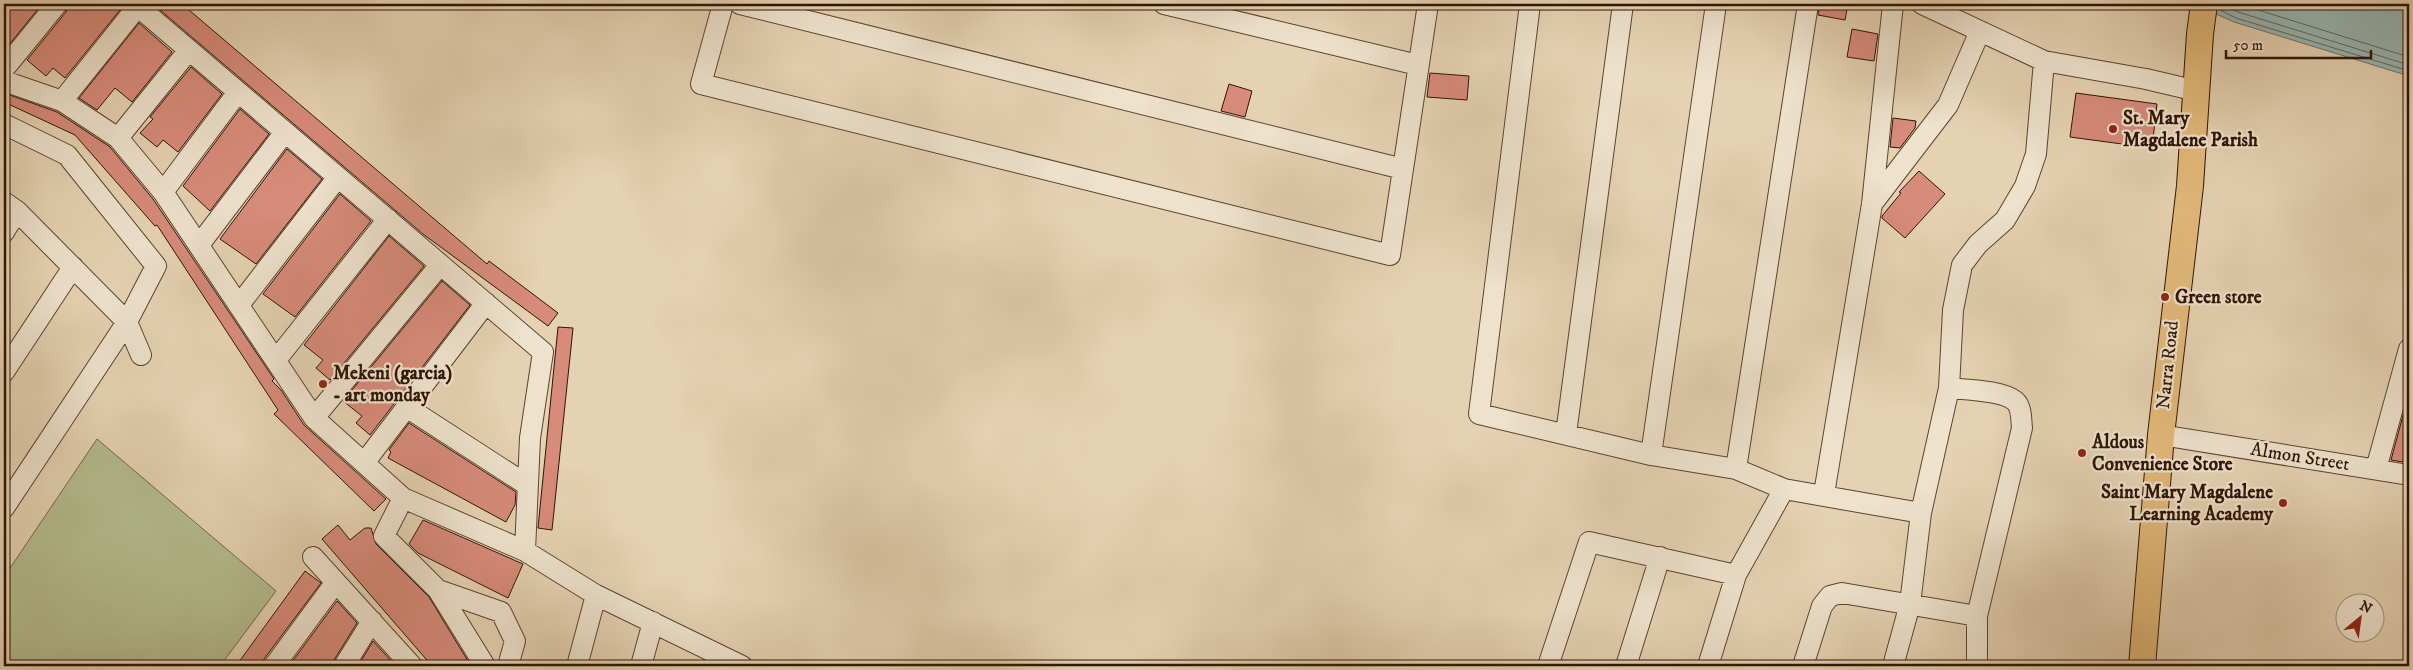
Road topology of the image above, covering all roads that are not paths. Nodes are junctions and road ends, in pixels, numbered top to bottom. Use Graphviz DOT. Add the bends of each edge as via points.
graph roads {
  1 [pos="57,4"];
  2 [pos="723,4"];
  3 [pos="740,4"];
  4 [pos="1164,4"];
  5 [pos="1428,4"];
  6 [pos="1530,4"];
  7 [pos="1623,4"];
  8 [pos="1716,4"];
  9 [pos="1808,4"];
  10 [pos="1893,4"];
  11 [pos="1922,4"];
  12 [pos="2204,4"];
  13 [pos="137,5"];
  14 [pos="1980,31"];
  15 [pos="190,50"];
  16 [pos="2044,61"];
  17 [pos="1418,65"];
  18 [pos="4,69"];
  19 [pos="4,81"];
  20 [pos="2197,91"];
  21 [pos="238,92"];
  22 [pos="62,100"];
  23 [pos="4,124"];
  24 [pos="285,132"];
  25 [pos="118,138"];
  26 [pos="1403,168"];
  27 [pos="338,177"];
  28 [pos="163,192"];
  29 [pos="1872,204"];
  30 [pos="11,207"];
  31 [pos="388,219"];
  32 [pos="4,232"];
  33 [pos="199,245"];
  34 [pos="440,265"];
  35 [pos="73,267"];
  36 [pos="486,303"];
  37 [pos="239,304"];
  38 [pos="127,322"];
  39 [pos="2409,349"];
  40 [pos="140,355"];
  41 [pos="276,360"];
  42 [pos="4,372"];
  43 [pos="1949,388"];
  44 [pos="408,408"];
  45 [pos="314,418"];
  46 [pos="1566,434"];
  47 [pos="2161,435"];
  48 [pos="1651,455"];
  49 [pos="364,463"];
  50 [pos="2376,469"];
  51 [pos="1736,470"];
  52 [pos="2409,475"];
  53 [pos="527,485"];
  54 [pos="1784,489"];
  55 [pos="1824,494"];
  56 [pos="403,498"];
  57 [pos="4,508"];
  58 [pos="1921,513"];
  59 [pos="525,551"];
  60 [pos="1660,556"];
  61 [pos="313,557"];
  62 [pos="1736,575"];
  63 [pos="336,582"];
  64 [pos="438,590"];
  65 [pos="596,594"];
  66 [pos="1910,604"];
  67 [pos="1977,616"];
  68 [pos="372,621"];
  69 [pos="653,622"];
  70 [pos="709,659"];
  71 [pos="274,666"];
  72 [pos="344,666"];
  73 [pos="412,666"];
  74 [pos="485,666"];
  75 [pos="508,666"];
  76 [pos="577,666"];
  77 [pos="641,666"];
  78 [pos="742,666"];
  79 [pos="1548,666"];
  80 [pos="1626,666"];
  81 [pos="1708,666"];
  82 [pos="1803,666"];
  83 [pos="1893,666"];
  84 [pos="1977,666"];
  85 [pos="2142,666"];
  1 -- 18 [label="street"];
  2 -- 26 [label="street" via="701,84 1390,255"];
  3 -- 26 [label="street"];
  4 -- 17 [label="street"];
  5 -- 17 [label="street"];
  6 -- 46 [label="street" via="1479,414"];
  7 -- 46 [label="street"];
  8 -- 48 [label="street"];
  9 -- 51 [label="street"];
  10 -- 29 [label="street"];
  11 -- 14 [label="street"];
  12 -- 20 [label="main road, Narra Road"];
  13 -- 15 [label="street"];
  13 -- 22 [label="street"];
  14 -- 16 [label="street"];
  14 -- 29 [label="street" via="1948,105"];
  15 -- 21 [label="street"];
  15 -- 25 [label="street"];
  16 -- 20 [label="street"];
  16 -- 43 [label="street" via="2036,154 2025,186 2005,220 1978,244 1962,265 1953,310"];
  17 -- 26 [label="street"];
  19 -- 22 [label="street"];
  20 -- 47 [label="main road, Narra Road" via="2190,186"];
  21 -- 24 [label="street"];
  21 -- 28 [label="street"];
  22 -- 25 [label="street"];
  23 -- 38 [label="street" via="67,155 156,266"];
  24 -- 27 [label="street"];
  24 -- 33 [label="street"];
  25 -- 28 [label="street"];
  27 -- 31 [label="street"];
  27 -- 37 [label="street"];
  28 -- 33 [label="street"];
  29 -- 55 [label="street"];
  30 -- 32 [label="street"];
  30 -- 35 [label="street"];
  31 -- 34 [label="street"];
  31 -- 41 [label="street"];
  33 -- 37 [label="street"];
  34 -- 36 [label="street"];
  34 -- 45 [label="street"];
  35 -- 38 [label="street"];
  35 -- 42 [label="street"];
  36 -- 44 [label="street"];
  36 -- 53 [label="street" via="543,352 530,438"];
  37 -- 41 [label="street"];
  38 -- 40 [label="street"];
  38 -- 57 [label="street"];
  39 -- 50 [label="street"];
  41 -- 45 [label="street"];
  43 -- 58 [label="street"];
  43 -- 67 [label="street" via="1998,394 2016,401 2020,409 2022,428"];
  44 -- 49 [label="street"];
  44 -- 53 [label="street"];
  45 -- 49 [label="street"];
  46 -- 48 [label="street"];
  47 -- 50 [label="street, Almon Street"];
  47 -- 85 [label="main road, Narra Road"];
  48 -- 51 [label="street"];
  49 -- 56 [label="street"];
  50 -- 52 [label="street, Almon Street"];
  51 -- 54 [label="street"];
  53 -- 59 [label="street"];
  54 -- 55 [label="street"];
  54 -- 62 [label="street"];
  55 -- 58 [label="street"];
  56 -- 59 [label="street"];
  56 -- 64 [label="street" via="384,536"];
  58 -- 66 [label="street"];
  59 -- 65 [label="street"];
  60 -- 62 [label="street"];
  60 -- 79 [label="street" via="1589,542"];
  60 -- 80 [label="street"];
  61 -- 63 [label="street"];
  62 -- 81 [label="street"];
  63 -- 68 [label="street"];
  63 -- 71 [label="street"];
  64 -- 74 [label="street"];
  64 -- 75 [label="street" via="501,612 515,641"];
  65 -- 69 [label="street"];
  65 -- 76 [label="street"];
  66 -- 67 [label="street"];
  66 -- 82 [label="street" via="1842,594 1830,596 1822,606"];
  66 -- 83 [label="street"];
  67 -- 84 [label="street"];
  68 -- 72 [label="street"];
  68 -- 73 [label="street"];
  69 -- 70 [label="street"];
  69 -- 77 [label="street"];
  70 -- 78 [label="street"];
}
